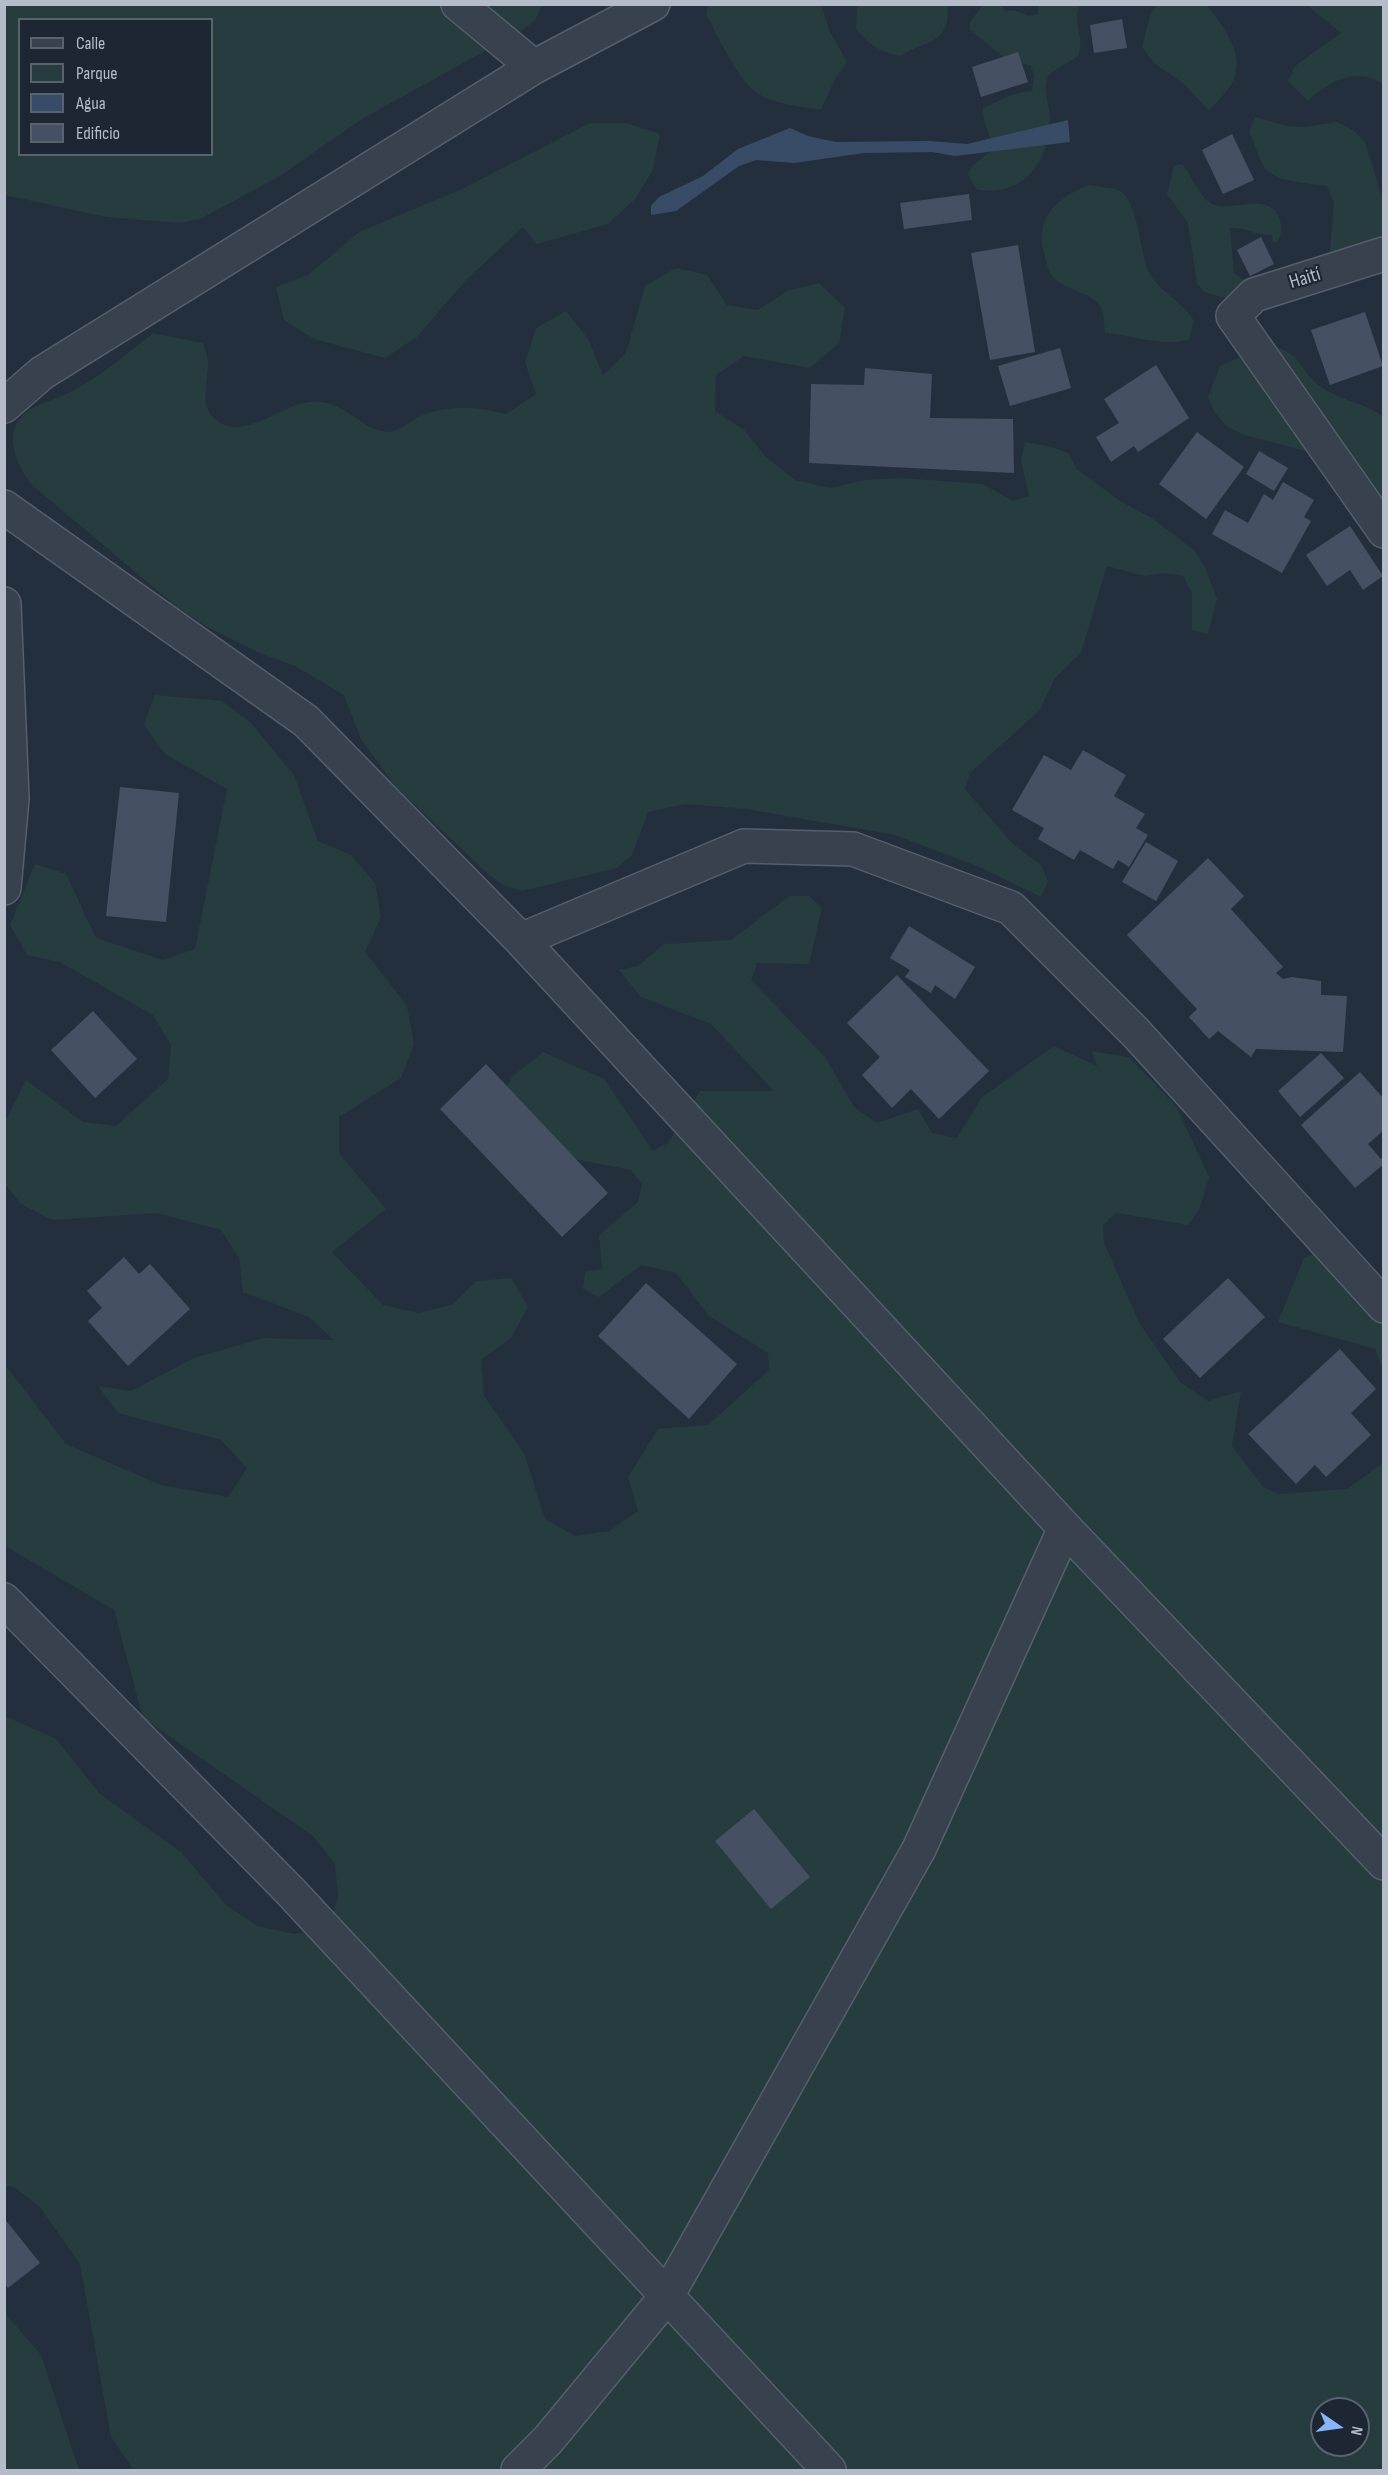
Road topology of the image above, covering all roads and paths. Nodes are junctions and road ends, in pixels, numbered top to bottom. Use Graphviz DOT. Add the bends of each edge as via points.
graph roads {
  1 [pos="458,4"];
  2 [pos="653,4"];
  3 [pos="534,67"];
  4 [pos="1383,254"];
  5 [pos="4,406"];
  6 [pos="4,507"];
  7 [pos="1383,531"];
  8 [pos="4,604"];
  9 [pos="4,888"];
  10 [pos="521,940"];
  11 [pos="1383,1306"];
  12 [pos="1065,1528"];
  13 [pos="4,1600"];
  14 [pos="1383,1863"];
  15 [pos="667,2295"];
  16 [pos="518,2470"];
  17 [pos="829,2470"];
  1 -- 3 [label="street"];
  2 -- 3 [label="street"];
  3 -- 5 [label="street" via="42,373"];
  4 -- 7 [label="street, Haití" via="1254,295 1233,316"];
  6 -- 10 [label="street" via="306,721"];
  8 -- 9 [label="street" via="12,799"];
  10 -- 11 [label="street" via="744,846 853,849 1011,908 1135,1032"];
  10 -- 12 [label="street"];
  12 -- 14 [label="street"];
  12 -- 15 [label="street" via="919,1849"];
  13 -- 15 [label="street" via="290,1891"];
  15 -- 16 [label="street" via="548,2440"];
  15 -- 17 [label="street"];
}
